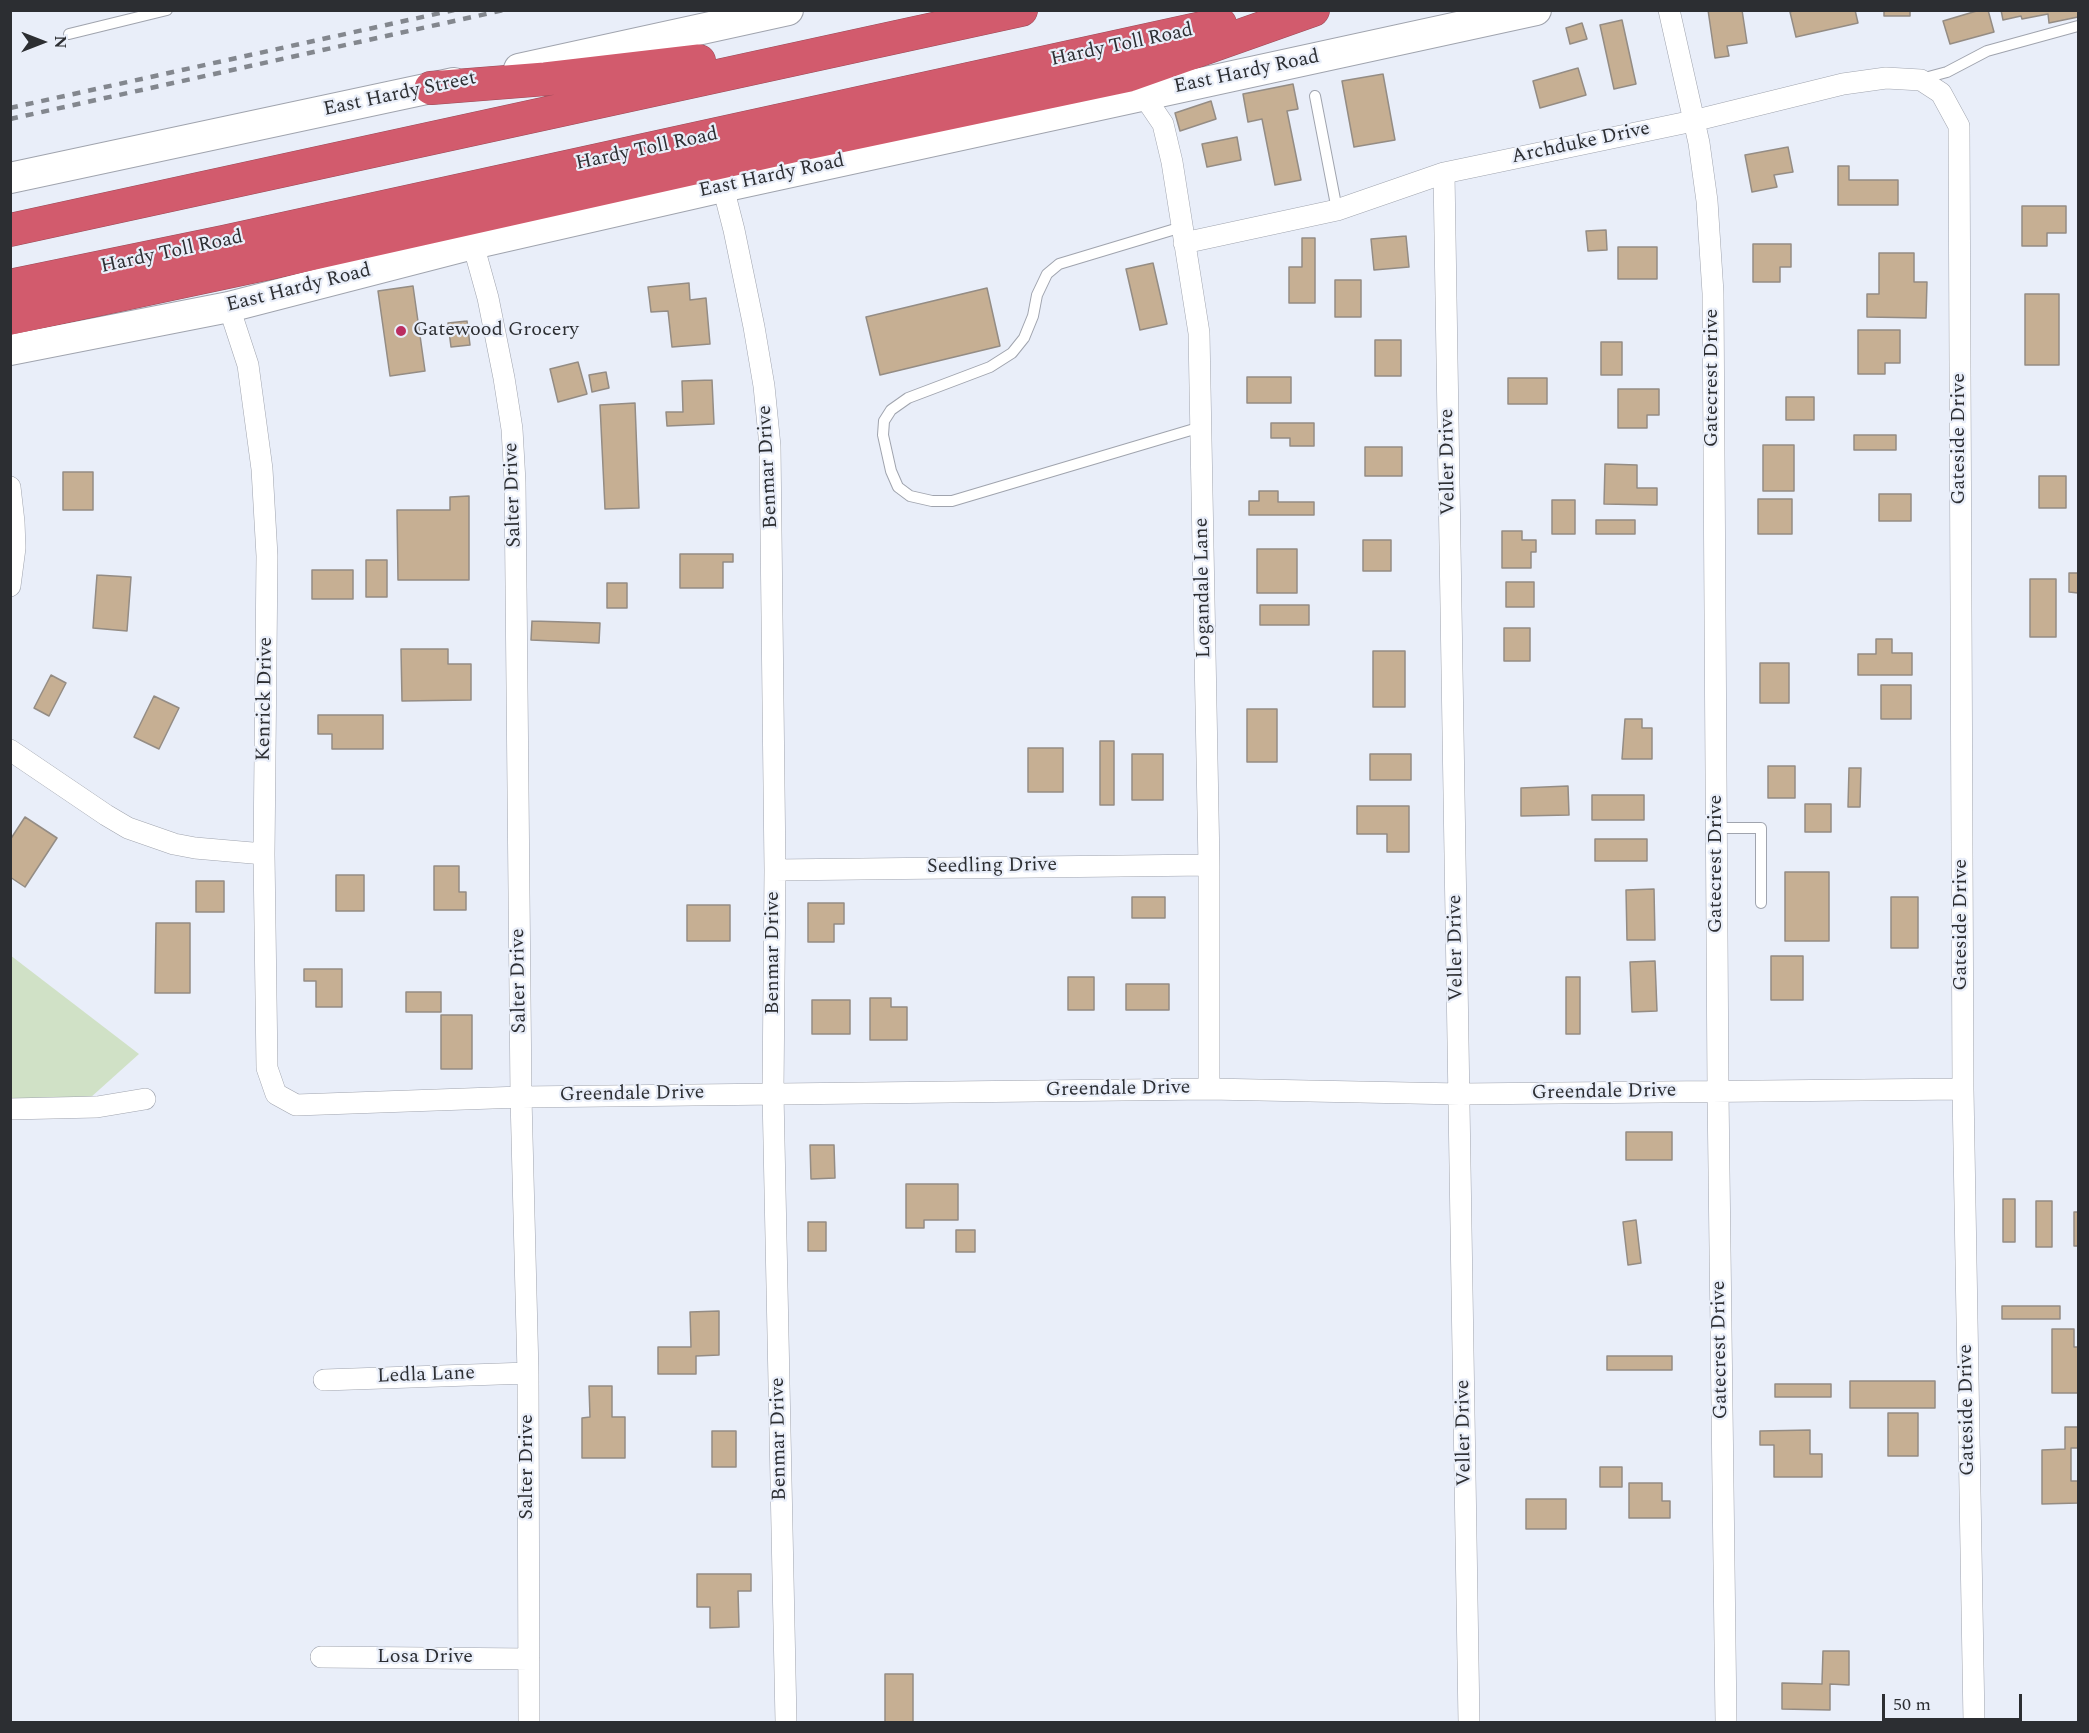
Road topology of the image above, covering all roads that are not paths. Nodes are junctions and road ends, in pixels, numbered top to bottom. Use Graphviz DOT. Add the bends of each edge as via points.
graph roads {
  1 [pos="167,10"];
  2 [pos="788,10"];
  3 [pos="1021,10"];
  4 [pos="1283,10"];
  5 [pos="1313,10"];
  6 [pos="1536,10"];
  7 [pos="1669,10"];
  8 [pos="2079,26"];
  9 [pos="69,34"];
  10 [pos="847,48"];
  11 [pos="1921,80"];
  12 [pos="431,88"];
  13 [pos="1144,96"];
  14 [pos="1315,96"];
  15 [pos="1693,121"];
  16 [pos="1444,172"];
  17 [pos="10,178"];
  18 [pos="723,187"];
  19 [pos="1337,210"];
  20 [pos="10,230"];
  21 [pos="1183,235"];
  22 [pos="224,242"];
  23 [pos="472,244"];
  24 [pos="10,286"];
  25 [pos="229,307"];
  26 [pos="10,317"];
  27 [pos="10,350"];
  28 [pos="1201,427"];
  29 [pos="10,487"];
  30 [pos="10,586"];
  31 [pos="10,750"];
  32 [pos="1716,828"];
  33 [pos="264,854"];
  34 [pos="1209,865"];
  35 [pos="775,870"];
  36 [pos="1761,903"];
  37 [pos="1209,1089"];
  38 [pos="1963,1089"];
  39 [pos="1718,1091"];
  40 [pos="773,1093"];
  41 [pos="276,1094"];
  42 [pos="1460,1094"];
  43 [pos="521,1097"];
  44 [pos="145,1099"];
  45 [pos="10,1109"];
  46 [pos="528,1373"];
  47 [pos="324,1380"];
  48 [pos="321,1657"];
  49 [pos="529,1659"];
  50 [pos="529,1722"];
  51 [pos="786,1722"];
  52 [pos="1469,1722"];
  53 [pos="1726,1722"];
  54 [pos="1974,1722"];
  1 -- 9 [label="lane"];
  2 -- 12 [label="main road, East Hardy Street"];
  3 -- 10 [label="highway"];
  4 -- 22 [label="highway, Hardy Toll Road"];
  5 -- 26 [label="highway" via="1129,75"];
  6 -- 13 [label="main road, East Hardy Road"];
  7 -- 15 [label="street, Gatecrest Drive"];
  8 -- 11 [label="lane" via="1987,51 1947,72"];
  10 -- 12 [label="highway"];
  10 -- 20 [label="highway"];
  11 -- 15 [label="street, Archduke Drive" via="1886,78 1843,84"];
  11 -- 38 [label="street, Gateside Drive" via="1941,93 1959,126"];
  12 -- 17 [label="main road, East Hardy Street"];
  13 -- 18 [label="main road, East Hardy Road"];
  13 -- 21 [label="street, Logandale Lane" via="1162,124"];
  14 -- 19 [label="lane"];
  15 -- 16 [label="street, Archduke Drive"];
  15 -- 32 [label="street, Gatecrest Drive" via="1707,201 1713,293"];
  16 -- 19 [label="street, Archduke Drive"];
  16 -- 42 [label="street, Veller Drive"];
  18 -- 23 [label="main road, East Hardy Road"];
  18 -- 35 [label="street, Benmar Drive" via="754,327 770,446"];
  19 -- 21 [label="street, Archduke Drive"];
  21 -- 28 [label="street, Logandale Lane" via="1199,333"];
  21 -- 28 [label="lane" via="1059,264 1047,274 1024,338 1011,353 990,366 908,398 891,410 884,421 883,435 898,487 910,496 952,501"];
  22 -- 24 [label="highway, Hardy Toll Road"];
  22 -- 26 [label="highway"];
  23 -- 25 [label="main road, East Hardy Road"];
  23 -- 43 [label="street, Salter Drive" via="488,298 512,429"];
  25 -- 27 [label="main road, East Hardy Road"];
  25 -- 33 [label="street, Kenrick Drive" via="248,365 262,469 267,556"];
  28 -- 34 [label="street, Logandale Lane"];
  29 -- 30 [label="street" via="15,548"];
  31 -- 33 [label="street" via="128,828 174,844"];
  32 -- 36 [label="lane" via="1761,828"];
  32 -- 39 [label="street, Gatecrest Drive"];
  33 -- 41 [label="street, Kenrick Drive" via="267,1068"];
  34 -- 35 [label="street, Seedling Drive"];
  34 -- 37 [label="street, Logandale Lane"];
  35 -- 40 [label="street, Benmar Drive"];
  37 -- 40 [label="street, Greendale Drive"];
  37 -- 42 [label="street, Greendale Drive"];
  38 -- 39 [label="street, Greendale Drive"];
  38 -- 54 [label="street, Gateside Drive"];
  39 -- 42 [label="street, Greendale Drive"];
  39 -- 53 [label="street, Gatecrest Drive"];
  40 -- 43 [label="street, Greendale Drive"];
  40 -- 51 [label="street, Benmar Drive"];
  41 -- 43 [label="street, Greendale Drive" via="296,1105"];
  42 -- 52 [label="street, Veller Drive"];
  43 -- 46 [label="street, Salter Drive"];
  44 -- 45 [label="street" via="97,1107"];
  46 -- 47 [label="street, Ledla Lane"];
  46 -- 49 [label="street, Salter Drive"];
  48 -- 49 [label="street, Losa Drive"];
  49 -- 50 [label="street, Salter Drive"];
}
